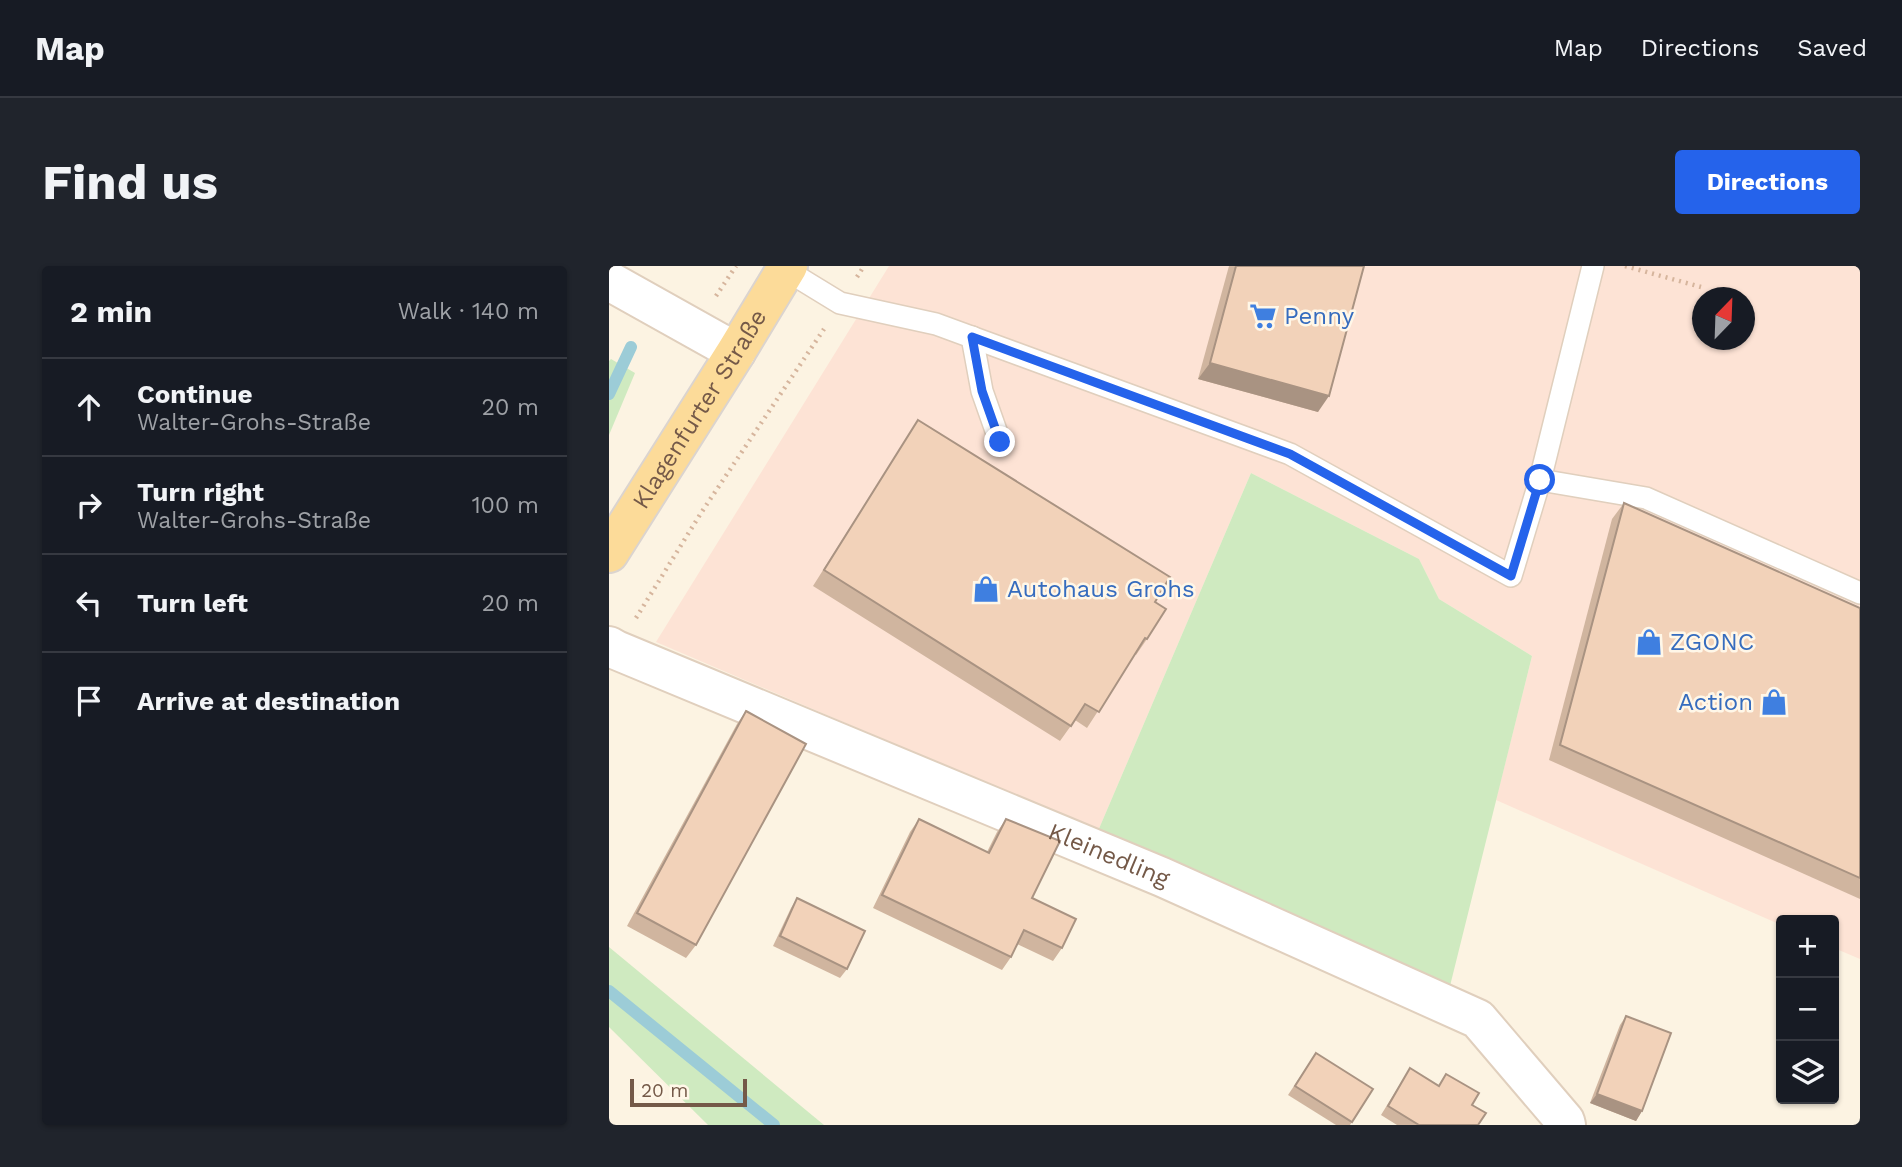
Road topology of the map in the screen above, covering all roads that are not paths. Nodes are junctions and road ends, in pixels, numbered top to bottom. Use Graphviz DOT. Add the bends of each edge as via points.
graph roads {
  1 [pos="1593,266"];
  2 [pos="787,268"];
  3 [pos="609,281"];
  4 [pos="972,337"];
  5 [pos="736,352"];
  6 [pos="1000,442"];
  7 [pos="1540,480"];
  8 [pos="609,553"];
  9 [pos="1860,593"];
  10 [pos="612,648"];
  11 [pos="1566,1125"];
  1 -- 7 [label="lane"];
  2 -- 4 [label="lane" via="840,303 936,324"];
  2 -- 5 [label="main road, Klagenfurter Straße"];
  3 -- 5 [label="street"];
  4 -- 6 [label="lane" via="982,391"];
  4 -- 7 [label="lane" via="1290,454 1511,576"];
  5 -- 8 [label="main road, Klagenfurter Straße"];
  7 -- 9 [label="lane" via="1646,498"];
  10 -- 11 [label="street, Kleinedling" via="1162,877 1478,1019"];
}
